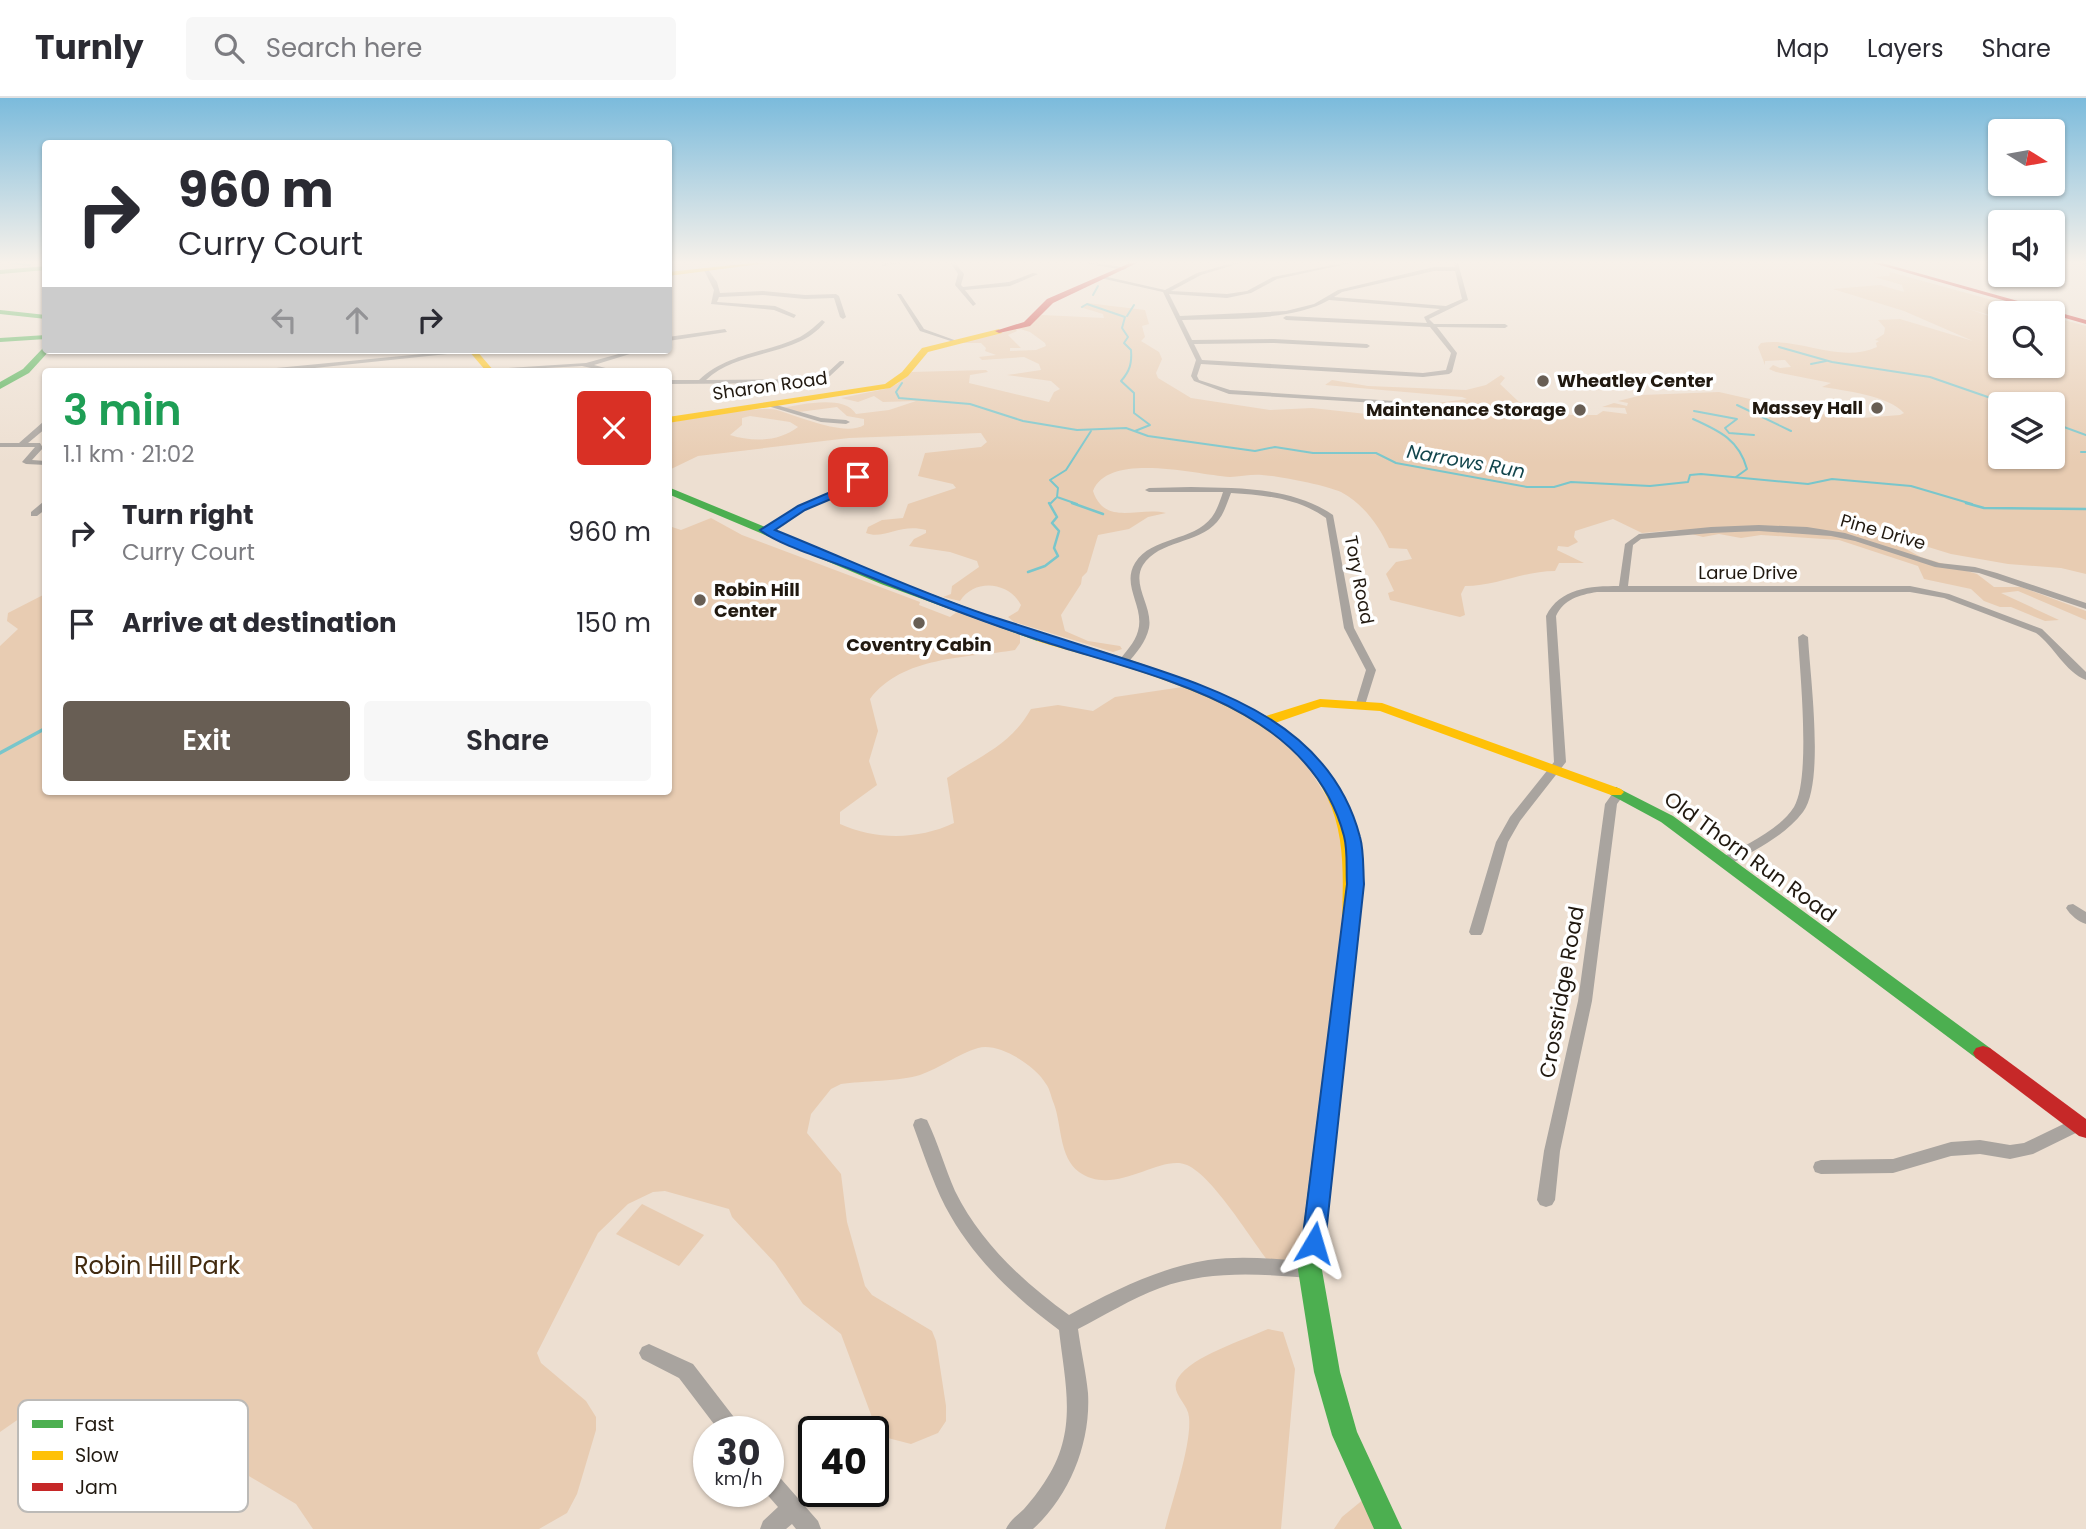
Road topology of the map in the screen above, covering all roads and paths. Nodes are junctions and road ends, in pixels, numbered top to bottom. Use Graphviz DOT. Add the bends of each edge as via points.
graph roads {
  1 [pos="814,330"];
  2 [pos="922,330"];
  3 [pos="1004,330"];
  4 [pos="1184,330"];
  5 [pos="1434,330"];
  6 [pos="725,331"];
  7 [pos="42,337"];
  8 [pos="672,339"];
  9 [pos="0,340"];
  10 [pos="955,342"];
  11 [pos="1190,342"];
  12 [pos="1367,346"];
  13 [pos="42,354"];
  14 [pos="453,354"];
  15 [pos="476,354"];
  16 [pos="625,354"];
  17 [pos="842,362"];
  18 [pos="1199,362"];
  19 [pos="589,364"];
  20 [pos="306,368"];
  21 [pos="488,368"];
  22 [pos="533,368"];
  23 [pos="603,368"];
  24 [pos="672,382"];
  25 [pos="700,382"];
  26 [pos="0,386"];
  27 [pos="1251,394"];
  28 [pos="1392,402"];
  29 [pos="1249,405"];
  30 [pos="773,406"];
  31 [pos="672,419"];
  32 [pos="846,422"];
  33 [pos="42,427"];
  34 [pos="22,444"];
  35 [pos="0,445"];
  36 [pos="862,454"];
  37 [pos="42,463"];
  38 [pos="1149,490"];
  39 [pos="672,492"];
  40 [pos="1227,492"];
  41 [pos="42,507"];
  42 [pos="34,514"];
  43 [pos="766,530"];
  44 [pos="1623,589"];
  45 [pos="2086,606"];
  46 [pos="1803,637"];
  47 [pos="1123,662"];
  48 [pos="2086,677"];
  49 [pos="1361,703"];
  50 [pos="1266,721"];
  51 [pos="1554,770"];
  52 [pos="1619,793"];
  53 [pos="1724,862"];
  54 [pos="2073,908"];
  55 [pos="2086,919"];
  56 [pos="1476,932"];
  57 [pos="921,1125"];
  58 [pos="2082,1127"];
  59 [pos="1821,1167"];
  60 [pos="1546,1200"];
  61 [pos="1310,1270"];
  62 [pos="1068,1325"];
  63 [pos="649,1353"];
  64 [pos="721,1416"];
  65 [pos="784,1500"];
  66 [pos="791,1509"];
  67 [pos="771,1529"];
  68 [pos="810,1529"];
  69 [pos="1017,1529"];
  70 [pos="1388,1529"];
  1 -- 25 [label="street" via="730,361"];
  2 -- 10 [label="street"];
  3 -- 10 [label="street, Sharon Road"];
  4 -- 11 [label="street"];
  5 -- 18 [label="street" via="1454,355 1452,369 1446,373"];
  6 -- 8 [label="street"];
  7 -- 9 [label="street"];
  10 -- 30 [label="street, Sharon Road" via="925,350 905,374 887,386"];
  11 -- 12 [label="street"];
  11 -- 18 [label="street"];
  13 -- 26 [label="street" via="26,371"];
  14 -- 20 [label="street"];
  15 -- 21 [label="street"];
  16 -- 19 [label="street"];
  17 -- 25 [label="street" via="828,375 805,381"];
  18 -- 27 [label="street" via="1194,376 1199,383"];
  19 -- 22 [label="street"];
  19 -- 23 [label="street"];
  24 -- 25 [label="street"];
  27 -- 28 [label="street"];
  27 -- 29 [label="street"];
  30 -- 31 [label="street, Sharon Road"];
  30 -- 32 [label="street"];
  33 -- 34 [label="street"];
  34 -- 35 [label="street"];
  34 -- 37 [label="street" via="39,446 26,463"];
  36 -- 43 [label="street" via="857,481 851,487"];
  38 -- 40 [label="street, Tory Road"];
  39 -- 43 [label="street"];
  40 -- 47 [label="street" via="1211,524 1153,551 1138,566 1136,579 1146,629 1143,640"];
  40 -- 49 [label="street, Tory Road" via="1297,500 1330,517 1349,628 1371,670"];
  41 -- 42 [label="street"];
  43 -- 47 [label="street" via="978,616"];
  44 -- 45 [label="street, Pine Drive" via="1629,544 1639,537 1725,528 1780,529 1865,540"];
  44 -- 48 [label="street, Larue Drive" via="1878,588 1928,592 2042,633 2067,663"];
  44 -- 51 [label="street, Larue Drive" via="1574,593 1556,604 1551,616 1560,762"];
  46 -- 53 [label="street" via="1808,776 1800,807 1778,830"];
  47 -- 50 [label="street" via="1196,685"];
  49 -- 50 [label="street, Old Thorn Run Road" via="1321,703"];
  49 -- 51 [label="street, Old Thorn Run Road" via="1402,712"];
  50 -- 61 [label="street" via="1304,753 1329,784 1345,815 1356,860"];
  51 -- 52 [label="street, Old Thorn Run Road"];
  51 -- 56 [label="street" via="1502,842"];
  52 -- 53 [label="street, Old Thorn Run Road" via="1667,819"];
  52 -- 60 [label="street, Crossridge Road" via="1611,804 1585,1001 1552,1151"];
  53 -- 58 [label="street, Old Thorn Run Road"];
  54 -- 55 [label="street"];
  57 -- 62 [label="street" via="950,1199 972,1234 1011,1279"];
  58 -- 59 [label="street" via="2010,1152 1951,1149 1893,1166"];
  61 -- 62 [label="street" via="1248,1265 1186,1271 1128,1291"];
  61 -- 70 [label="street" via="1326,1372 1345,1435"];
  62 -- 69 [label="street" via="1078,1411 1072,1448 1054,1486"];
  63 -- 64 [label="street" via="686,1371"];
  65 -- 66 [label="street"];
  66 -- 67 [label="street"];
  66 -- 68 [label="street"];
}
